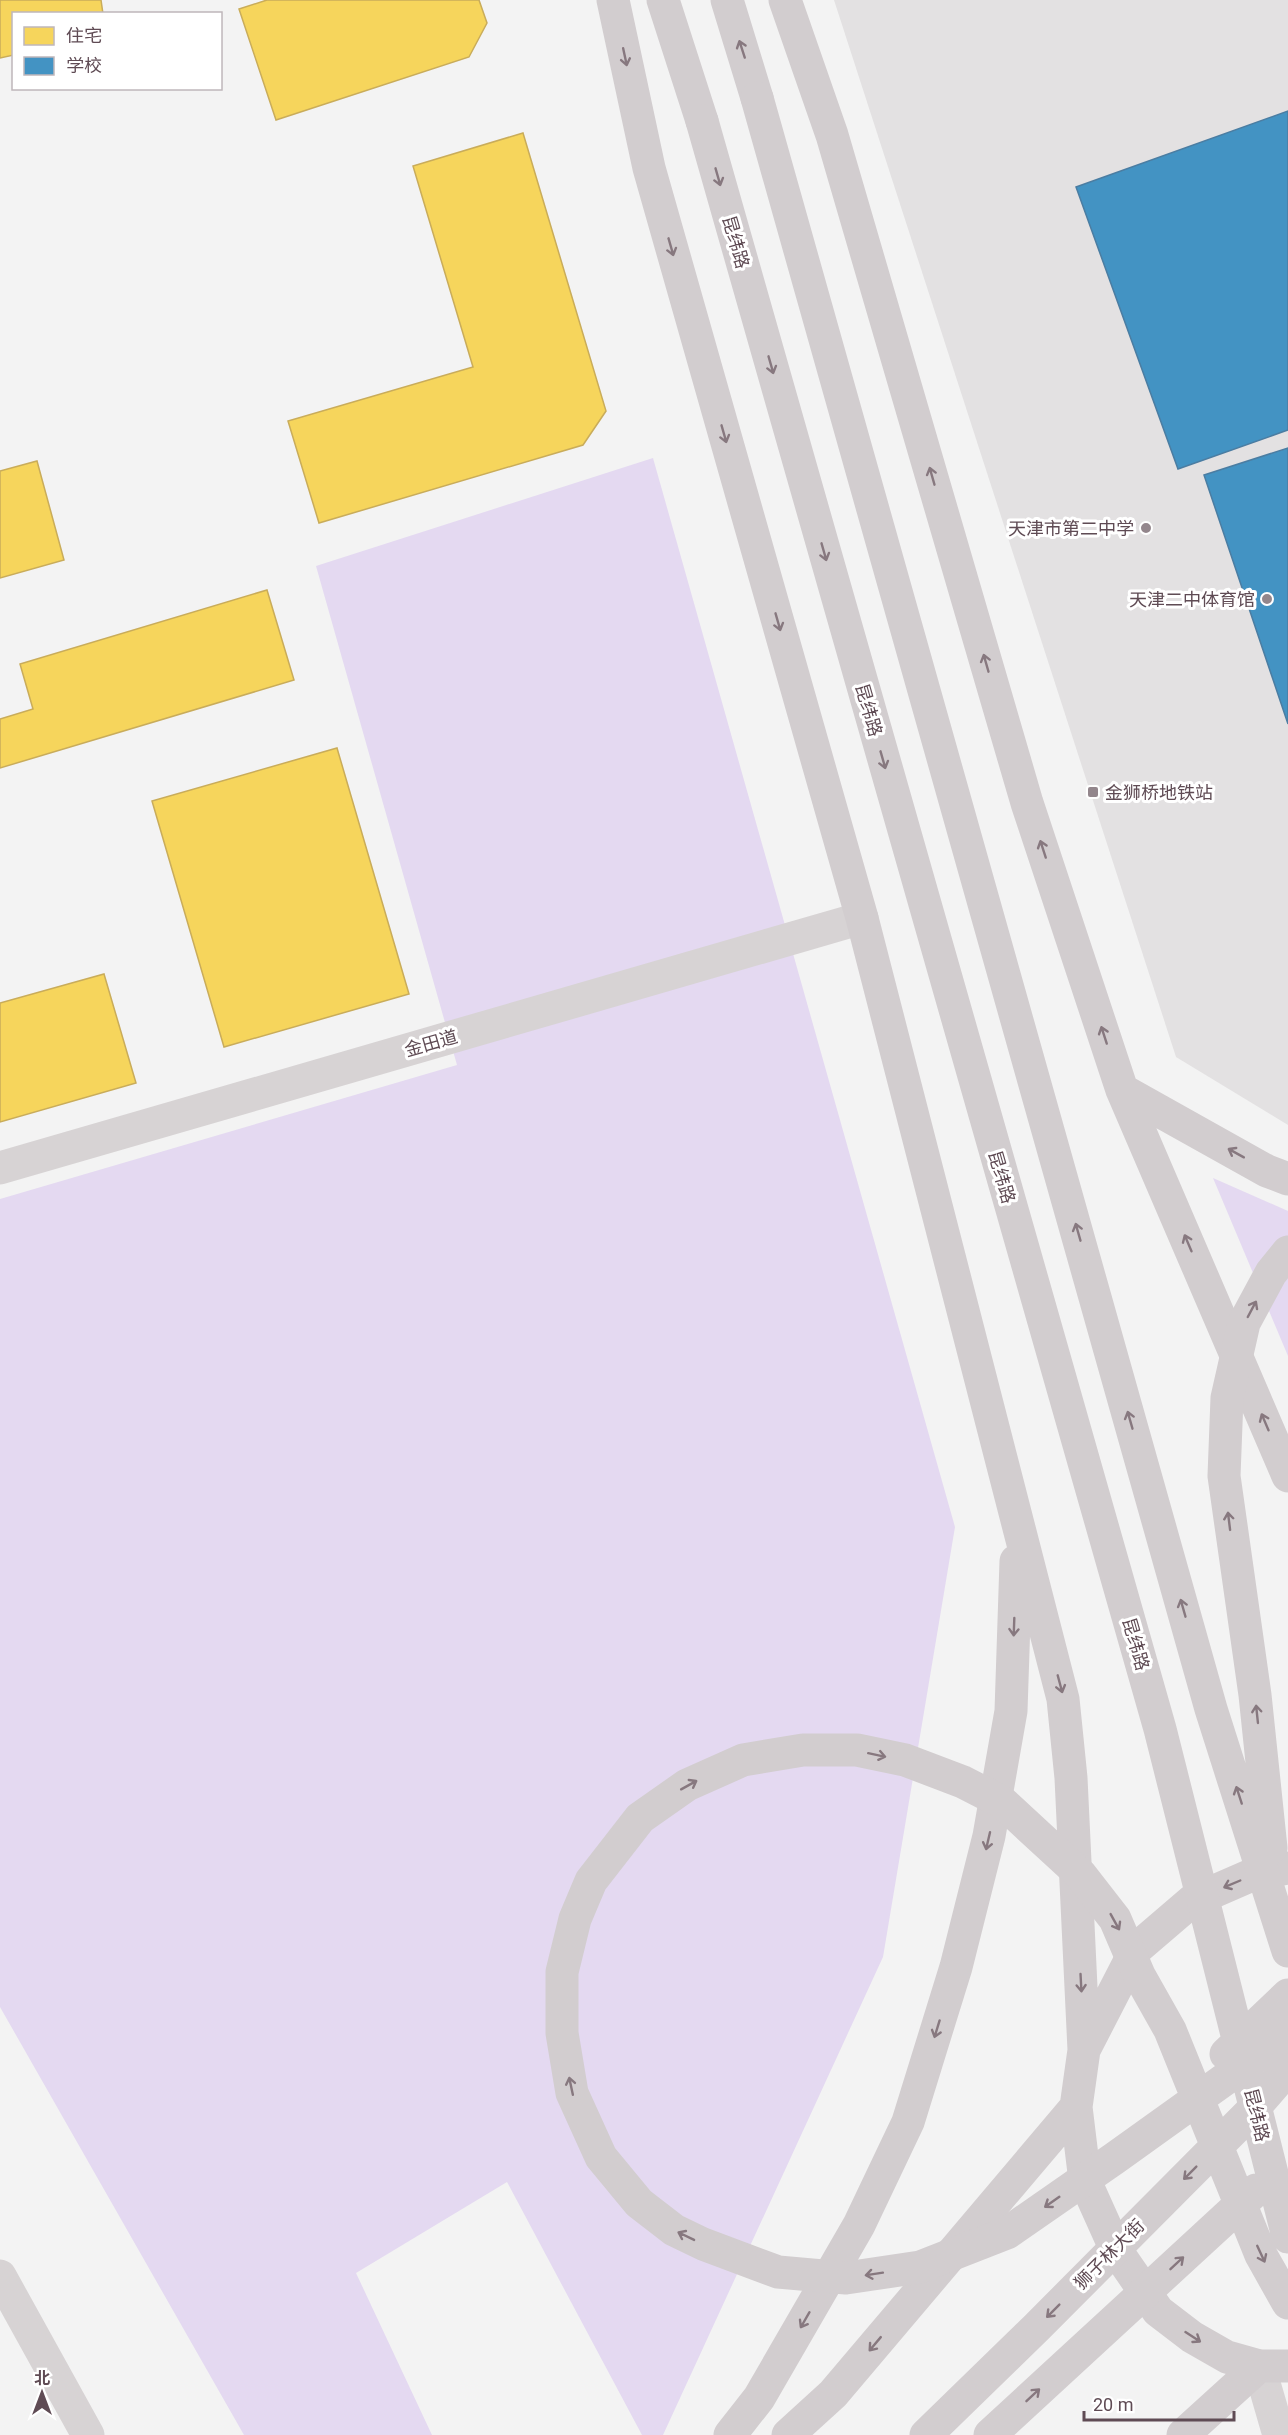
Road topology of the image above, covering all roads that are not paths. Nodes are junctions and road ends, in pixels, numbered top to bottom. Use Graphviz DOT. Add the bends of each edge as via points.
graph roads {
  1 [pos="613,0"];
  2 [pos="663,0"];
  3 [pos="727,0"];
  4 [pos="785,0"];
  5 [pos="862,918"];
  6 [pos="1122,1090"];
  7 [pos="0,1168"];
  8 [pos="1288,1179"];
  9 [pos="1288,1252"];
  10 [pos="1288,1476"];
  11 [pos="1017,1526"];
  12 [pos="1288,1868"];
  13 [pos="1279,1918"];
  14 [pos="1288,1950"];
  15 [pos="1288,1995"];
  16 [pos="1288,2034"];
  17 [pos="1084,2050"];
  18 [pos="1288,2069"];
  19 [pos="1076,2107"];
  20 [pos="1115,2158"];
  21 [pos="1288,2160"];
  22 [pos="1288,2237"];
  23 [pos="0,2276"];
  24 [pos="1288,2303"];
  25 [pos="1274,2366"];
  26 [pos="88,2435"];
  27 [pos="730,2435"];
  28 [pos="788,2435"];
  29 [pos="926,2435"];
  30 [pos="990,2435"];
  31 [pos="1183,2435"];
  32 [pos="1279,2435"];
  1 -- 5 [label="main road, one-way" via="649,168"];
  2 -- 22 [label="main road, 昆纬路, one-way, bridge" via="702,121 1160,1729"];
  13 -- 3 [label="main road, one-way, bridge" via="1211,1709 758,98"];
  6 -- 4 [label="main road, one-way" via="1027,803 832,135"];
  5 -- 7 [label="street, 金田道"];
  5 -- 11 [label="main road"];
  8 -- 6 [label="main road, one-way"];
  10 -- 6 [label="main road, one-way"];
  13 -- 9 [label="main road, one-way, bridge" via="1255,1695 1224,1476 1227,1398 1244,1323 1271,1273"];
  11 -- 17 [label="main road, one-way" via="1064,1699"];
  11 -- 27 [label="main road, one-way" via="1011,1711 989,1836 956,1967 909,2122 859,2225 759,2398"];
  12 -- 17 [label="main road, one-way" via="1254,1874 1192,1901 1136,1949"];
  13 -- 14 [label="main road, bridge"];
  15 -- 20 [label="main road, bridge"];
  16 -- 20 [label="main road, bridge"];
  17 -- 19 [label="main road"];
  18 -- 29 [label="main road, 狮子林大街, one-way, bridge" via="1247,2116"];
  19 -- 25 [label="main road, one-way" via="1085,2181 1116,2250 1158,2311 1192,2337 1227,2356"];
  19 -- 28 [label="main road, one-way" via="833,2394"];
  20 -- 24 [label="main road, one-way, bridge" via="1007,2233 920,2267 846,2278 778,2272 674,2230 639,2203 601,2157 572,2093 562,2033 562,1972 575,1918 591,1881 640,1818 687,1785 742,1760 803,1750 857,1750 905,1760 1002,1802 1080,1874 1115,1919 1139,1975 1170,2030 1261,2255"];
  30 -- 21 [label="main road, one-way, bridge"];
  23 -- 26 [label="street"];
  25 -- 31 [label="main road"];
  25 -- 32 [label="street"];
}
